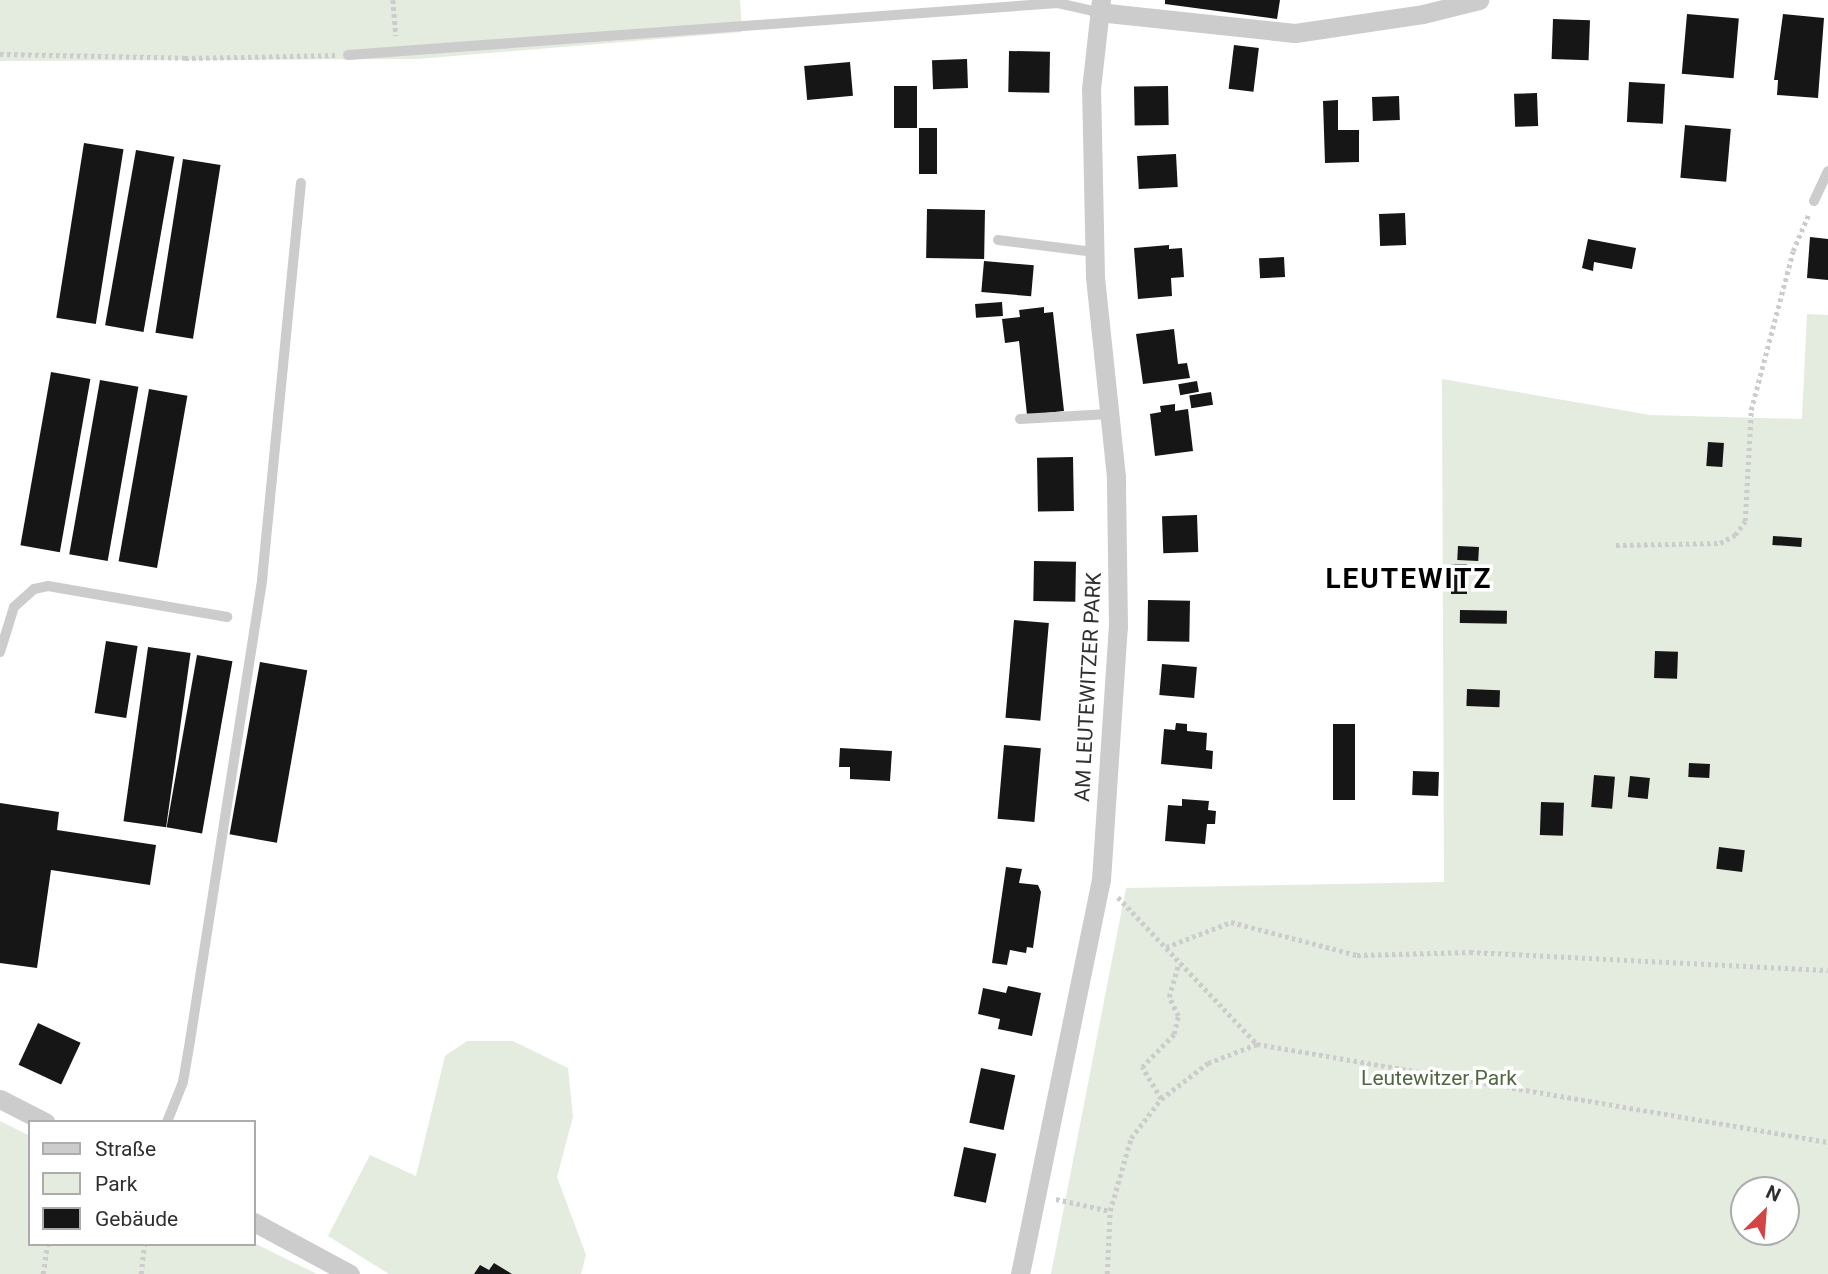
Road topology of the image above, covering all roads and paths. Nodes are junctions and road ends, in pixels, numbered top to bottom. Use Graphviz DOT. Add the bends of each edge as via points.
graph roads {
  1 [pos="393,0"];
  2 [pos="1479,0"];
  3 [pos="1100,6"];
  4 [pos="398,51"];
  5 [pos="0,54"];
  6 [pos="348,55"];
  7 [pos="1828,171"];
  8 [pos="301,183"];
  9 [pos="1814,201"];
  10 [pos="998,240"];
  11 [pos="1095,252"];
  12 [pos="1109,414"];
  13 [pos="1020,419"];
  14 [pos="1616,545"];
  15 [pos="227,617"];
  16 [pos="0,652"];
  17 [pos="1101,880"];
  18 [pos="1166,947"];
  19 [pos="1180,962"];
  20 [pos="1828,970"];
  21 [pos="1257,1044"];
  22 [pos="0,1099"];
  23 [pos="1161,1099"];
  24 [pos="41,1120"];
  25 [pos="168,1120"];
  26 [pos="1828,1142"];
  27 [pos="1037,1195"];
  28 [pos="1110,1211"];
  29 [pos="256,1223"];
  30 [pos="47,1246"];
  31 [pos="144,1246"];
  32 [pos="43,1274"];
  33 [pos="141,1274"];
  34 [pos="350,1274"];
  35 [pos="1020,1274"];
  36 [pos="1108,1274"];
  1 -- 4 [label="path"];
  2 -- 3 [label="street" via="1423,14 1295,33"];
  3 -- 4 [label="lane" via="1058,3"];
  3 -- 11 [label="street, AM LEUTEWITZER PARK" via="1091,89"];
  4 -- 6 [label="lane"];
  5 -- 6 [label="path"];
  7 -- 9 [label="lane"];
  8 -- 25 [label="lane" via="262,580 188,1055"];
  9 -- 14 [label="path" via="1793,251 1751,410 1745,521 1735,535 1720,543"];
  10 -- 11 [label="lane"];
  11 -- 12 [label="street, AM LEUTEWITZER PARK"];
  12 -- 13 [label="lane"];
  12 -- 17 [label="street, AM LEUTEWITZER PARK" via="1116,477 1118,627"];
  15 -- 16 [label="lane" via="48,586 34,589 13,607"];
  17 -- 18 [label="path"];
  17 -- 27 [label="street, AM LEUTEWITZER PARK"];
  18 -- 19 [label="path"];
  18 -- 20 [label="path" via="1231,922 1357,955 1470,952"];
  19 -- 21 [label="path"];
  19 -- 23 [label="path" via="1169,998 1178,1016 1174,1034 1142,1067"];
  21 -- 23 [label="path" via="1208,1063"];
  21 -- 26 [label="path"];
  22 -- 24 [label="street"];
  23 -- 28 [label="path" via="1131,1138"];
  27 -- 28 [label="path"];
  27 -- 35 [label="street, AM LEUTEWITZER PARK"];
  28 -- 36 [label="path"];
  29 -- 34 [label="street"];
  30 -- 32 [label="path"];
  31 -- 33 [label="path"];
}
